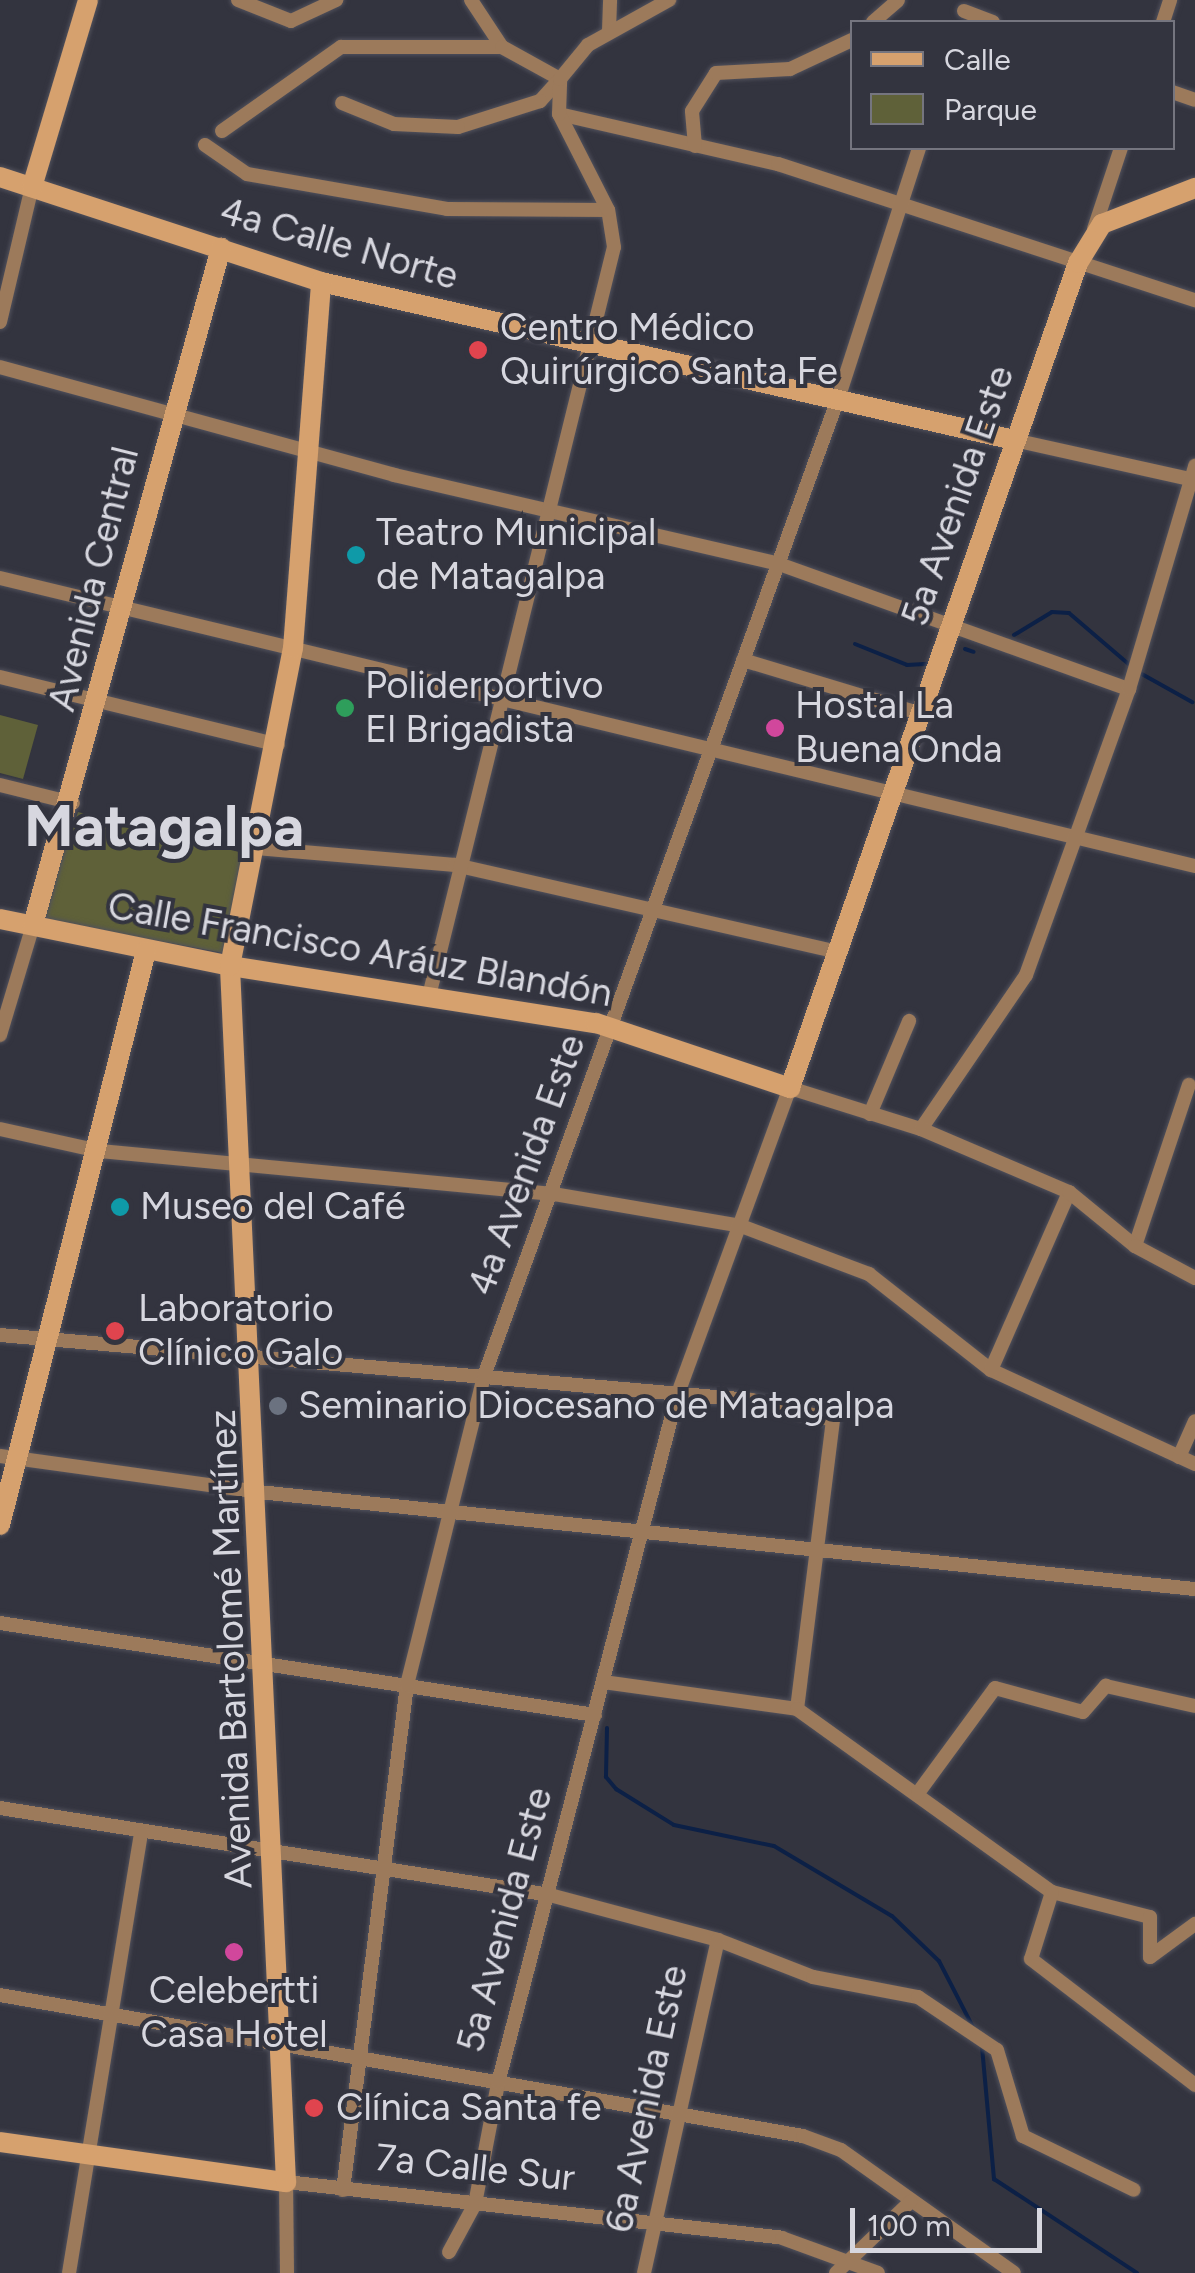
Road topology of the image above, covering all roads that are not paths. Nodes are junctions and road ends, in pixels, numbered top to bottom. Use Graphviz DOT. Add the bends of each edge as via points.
graph roads {
  1 [pos="88,0"];
  2 [pos="238,0"];
  3 [pos="336,0"];
  4 [pos="470,0"];
  5 [pos="610,0"];
  6 [pos="669,0"];
  7 [pos="898,0"];
  8 [pos="875,20"];
  9 [pos="609,31"];
  10 [pos="850,41"];
  11 [pos="502,48"];
  12 [pos="560,79"];
  13 [pos="342,104"];
  14 [pos="559,114"];
  15 [pos="222,131"];
  16 [pos="205,145"];
  17 [pos="695,146"];
  18 [pos="918,150"];
  19 [pos="1120,150"];
  20 [pos="0,178"];
  21 [pos="32,187"];
  22 [pos="1195,188"];
  23 [pos="901,203"];
  24 [pos="608,210"];
  25 [pos="1094,230"];
  26 [pos="220,248"];
  27 [pos="1078,263"];
  28 [pos="322,282"];
  29 [pos="1195,300"];
  30 [pos="0,322"];
  31 [pos="589,346"];
  32 [pos="0,367"];
  33 [pos="838,396"];
  34 [pos="170,417"];
  35 [pos="1014,440"];
  36 [pos="310,451"];
  37 [pos="1194,475"];
  38 [pos="553,510"];
  39 [pos="778,564"];
  40 [pos="0,578"];
  41 [pos="119,607"];
  42 [pos="950,628"];
  43 [pos="294,648"];
  44 [pos="743,660"];
  45 [pos="0,677"];
  46 [pos="1133,677"];
  47 [pos="510,696"];
  48 [pos="101,701"];
  49 [pos="918,713"];
  50 [pos="714,743"];
  51 [pos="278,744"];
  52 [pos="0,785"];
  53 [pos="890,786"];
  54 [pos="74,803"];
  55 [pos="1080,834"];
  56 [pos="256,848"];
  57 [pos="456,865"];
  58 [pos="1195,866"];
  59 [pos="656,904"];
  60 [pos="0,920"];
  61 [pos="33,925"];
  62 [pos="146,950"];
  63 [pos="833,951"];
  64 [pos="230,966"];
  65 [pos="430,992"];
  66 [pos="910,1021"];
  67 [pos="612,1027"];
  68 [pos="0,1035"];
  69 [pos="1189,1085"];
  70 [pos="790,1088"];
  71 [pos="870,1114"];
  72 [pos="0,1129"];
  73 [pos="921,1129"];
  74 [pos="99,1151"];
  75 [pos="245,1168"];
  76 [pos="1068,1192"];
  77 [pos="554,1194"];
  78 [pos="740,1226"];
  79 [pos="1135,1246"];
  80 [pos="1195,1278"];
  81 [pos="0,1335"];
  82 [pos="49,1342"];
  83 [pos="254,1360"];
  84 [pos="991,1370"];
  85 [pos="484,1376"];
  86 [pos="677,1396"];
  87 [pos="1195,1421"];
  88 [pos="1178,1456"];
  89 [pos="10,1458"];
  90 [pos="1195,1464"];
  91 [pos="259,1492"];
  92 [pos="449,1508"];
  93 [pos="0,1525"];
  94 [pos="640,1531"];
  95 [pos="818,1548"];
  96 [pos="1195,1589"];
  97 [pos="0,1623"];
  98 [pos="268,1664"];
  99 [pos="603,1682"];
  100 [pos="407,1685"];
  101 [pos="1195,1706"];
  102 [pos="797,1709"];
  103 [pos="595,1715"];
  104 [pos="918,1793"];
  105 [pos="0,1808"];
  106 [pos="142,1832"];
  107 [pos="274,1852"];
  108 [pos="379,1868"];
  109 [pos="1052,1892"];
  110 [pos="550,1895"];
  111 [pos="1195,1924"];
  112 [pos="718,1940"];
  113 [pos="0,1995"];
  114 [pos="111,2016"];
  115 [pos="281,2047"];
  116 [pos="356,2061"];
  117 [pos="498,2083"];
  118 [pos="1195,2086"];
  119 [pos="676,2117"];
  120 [pos="0,2142"];
  121 [pos="89,2152"];
  122 [pos="286,2182"];
  123 [pos="343,2190"];
  124 [pos="1134,2190"];
  125 [pos="910,2202"];
  126 [pos="475,2204"];
  127 [pos="658,2221"];
  128 [pos="449,2252"];
  129 [pos="846,2259"];
  130 [pos="68,2273"];
  131 [pos="287,2273"];
  132 [pos="644,2273"];
  133 [pos="836,2273"];
  134 [pos="878,2273"];
  135 [pos="1014,2273"];
  1 -- 21 [label="street"];
  2 -- 3 [label="street" via="276,18 305,18"];
  4 -- 11 [label="street"];
  5 -- 9 [label="street"];
  6 -- 9 [label="street"];
  7 -- 8 [label="street"];
  9 -- 12 [label="street"];
  10 -- 17 [label="street" via="790,69 716,73 692,112"];
  11 -- 12 [label="street"];
  11 -- 15 [label="street" via="341,48"];
  12 -- 13 [label="street" via="540,101 458,127 394,124"];
  12 -- 14 [label="street"];
  14 -- 17 [label="street"];
  14 -- 24 [label="street"];
  16 -- 24 [label="street" via="247,174 447,209"];
  17 -- 23 [label="street"];
  18 -- 23 [label="street, 4a Avenida Este"];
  19 -- 25 [label="street"];
  20 -- 21 [label="street, 4a Calle Norte"];
  21 -- 26 [label="street, 4a Calle Norte"];
  21 -- 30 [label="street"];
  22 -- 25 [label="street"];
  23 -- 27 [label="street"];
  23 -- 33 [label="street, 4a Avenida Este"];
  24 -- 31 [label="street" via="614,246"];
  25 -- 27 [label="street, 5a Avenida Este"];
  26 -- 28 [label="street, 4a Calle Norte"];
  26 -- 34 [label="street, Avenida Central"];
  27 -- 29 [label="street"];
  27 -- 35 [label="street, 5a Avenida Este"];
  28 -- 31 [label="street, 4a Calle Norte"];
  28 -- 36 [label="street, Avenida Bartolomé Martínez"];
  31 -- 33 [label="street, 4a Calle Norte"];
  31 -- 38 [label="street"];
  32 -- 34 [label="street"];
  33 -- 35 [label="street, 4a Calle Norte"];
  33 -- 39 [label="street, 4a Avenida Este"];
  34 -- 36 [label="street"];
  34 -- 41 [label="street, Avenida Central"];
  35 -- 37 [label="street"];
  35 -- 42 [label="street, 5a Avenida Este"];
  36 -- 38 [label="street"];
  36 -- 43 [label="street, Avenida Bartolomé Martínez"];
  37 -- 46 [label="street"];
  38 -- 39 [label="street"];
  38 -- 47 [label="street"];
  39 -- 42 [label="street"];
  39 -- 44 [label="street, 4a Avenida Este"];
  40 -- 41 [label="street"];
  41 -- 43 [label="street"];
  41 -- 48 [label="street, Avenida Central"];
  42 -- 46 [label="street"];
  42 -- 49 [label="street, 5a Avenida Este"];
  43 -- 47 [label="street"];
  43 -- 51 [label="street, Avenida Bartolomé Martínez"];
  44 -- 49 [label="street"];
  44 -- 50 [label="street, 4a Avenida Este"];
  45 -- 48 [label="street"];
  46 -- 55 [label="street"];
  47 -- 50 [label="street"];
  47 -- 57 [label="street"];
  48 -- 51 [label="street"];
  48 -- 54 [label="street, Avenida Central"];
  49 -- 53 [label="street, 5a Avenida Este"];
  50 -- 53 [label="street"];
  50 -- 59 [label="street, 4a Avenida Este"];
  51 -- 56 [label="street, Avenida Bartolomé Martínez"];
  52 -- 54 [label="street"];
  53 -- 55 [label="street"];
  53 -- 63 [label="street, 5a Avenida Este"];
  54 -- 61 [label="street, Avenida Central"];
  55 -- 58 [label="street"];
  55 -- 73 [label="street" via="1026,975"];
  56 -- 57 [label="street"];
  56 -- 64 [label="street, Avenida Bartolomé Martínez"];
  57 -- 59 [label="street"];
  57 -- 65 [label="street"];
  59 -- 63 [label="street"];
  59 -- 67 [label="street, 4a Avenida Este"];
  60 -- 61 [label="street, Calle Francisco Aráuz Blandón"];
  61 -- 62 [label="street, Calle Francisco Aráuz Blandón"];
  61 -- 68 [label="street"];
  62 -- 64 [label="street, Calle Francisco Aráuz Blandón"];
  62 -- 74 [label="street"];
  63 -- 70 [label="street, 5a Avenida Este"];
  64 -- 65 [label="street, Calle Francisco Aráuz Blandón"];
  64 -- 75 [label="street, Avenida Bartolomé Martínez"];
  65 -- 67 [label="street, Calle Francisco Aráuz Blandón"];
  66 -- 71 [label="street"];
  67 -- 70 [label="street, Calle Francisco Aráuz Blandón"];
  67 -- 77 [label="street, 4a Avenida Este"];
  69 -- 79 [label="street"];
  70 -- 71 [label="street, Calle Francisco Aráuz Blandón"];
  70 -- 78 [label="street, 5a Avenida Este"];
  71 -- 73 [label="street, Calle Francisco Aráuz Blandón"];
  72 -- 74 [label="street"];
  73 -- 76 [label="street, Calle Francisco Aráuz Blandón"];
  74 -- 75 [label="street"];
  74 -- 82 [label="street"];
  75 -- 77 [label="street"];
  75 -- 83 [label="street, Avenida Bartolomé Martínez"];
  76 -- 79 [label="street, Calle Francisco Aráuz Blandón"];
  76 -- 84 [label="street"];
  77 -- 78 [label="street"];
  77 -- 85 [label="street, 4a Avenida Este"];
  78 -- 84 [label="street" via="868,1274"];
  78 -- 86 [label="street, 5a Avenida Este"];
  79 -- 80 [label="street, Calle Francisco Aráuz Blandón"];
  81 -- 82 [label="street"];
  82 -- 83 [label="street"];
  82 -- 89 [label="street"];
  83 -- 85 [label="street"];
  83 -- 91 [label="street, Avenida Bartolomé Martínez"];
  84 -- 88 [label="street"];
  85 -- 86 [label="street"];
  85 -- 92 [label="street, 4a Avenida Este"];
  86 -- 94 [label="street, 5a Avenida Este"];
  86 -- 95 [label="street" via="797,1406 834,1420"];
  87 -- 88 [label="street"];
  88 -- 90 [label="street"];
  89 -- 91 [label="street"];
  89 -- 93 [label="street"];
  91 -- 92 [label="street"];
  91 -- 98 [label="street, Avenida Bartolomé Martínez"];
  92 -- 94 [label="street"];
  92 -- 100 [label="street, 4a Avenida Este"];
  94 -- 95 [label="street"];
  94 -- 99 [label="street, 5a Avenida Este"];
  95 -- 96 [label="street"];
  95 -- 102 [label="street"];
  97 -- 98 [label="street"];
  98 -- 100 [label="street"];
  98 -- 107 [label="street, Avenida Bartolomé Martínez"];
  99 -- 102 [label="street"];
  99 -- 103 [label="street, 5a Avenida Este"];
  100 -- 103 [label="street"];
  100 -- 108 [label="street, 4a Avenida Este"];
  101 -- 104 [label="street" via="1106,1686 1083,1712 995,1688"];
  102 -- 104 [label="street"];
  103 -- 110 [label="street, 5a Avenida Este"];
  104 -- 109 [label="street"];
  105 -- 106 [label="street"];
  106 -- 107 [label="street"];
  106 -- 114 [label="street"];
  107 -- 108 [label="street"];
  107 -- 115 [label="street, Avenida Bartolomé Martínez"];
  108 -- 110 [label="street"];
  108 -- 116 [label="street, 4a Avenida Este"];
  109 -- 111 [label="street" via="1150,1917 1150,1956"];
  109 -- 118 [label="street" via="1030,1960"];
  110 -- 112 [label="street"];
  110 -- 117 [label="street, 5a Avenida Este"];
  112 -- 119 [label="street, 6a Avenida Este"];
  112 -- 124 [label="street" via="814,1978 918,1998 973,2026 997,2050 1023,2136"];
  113 -- 114 [label="street"];
  114 -- 115 [label="street"];
  114 -- 121 [label="street"];
  115 -- 116 [label="street"];
  115 -- 122 [label="street, Avenida Bartolomé Martínez"];
  116 -- 117 [label="street"];
  116 -- 123 [label="street"];
  117 -- 119 [label="street"];
  117 -- 126 [label="street, 5a Avenida Este"];
  119 -- 125 [label="street" via="803,2136 841,2150"];
  119 -- 127 [label="street, 6a Avenida Este"];
  120 -- 121 [label="street, 7a Calle Sur"];
  121 -- 122 [label="street, 7a Calle Sur"];
  121 -- 130 [label="street"];
  122 -- 123 [label="street, 7a Calle Sur"];
  122 -- 131 [label="street"];
  123 -- 126 [label="street, 7a Calle Sur"];
  125 -- 129 [label="street"];
  125 -- 135 [label="street"];
  126 -- 127 [label="street, 7a Calle Sur"];
  126 -- 128 [label="street, 5a Avenida Este"];
  127 -- 129 [label="street, 7a Calle Sur" via="782,2238"];
  127 -- 132 [label="street, 6a Avenida Este"];
  129 -- 133 [label="street"];
  129 -- 134 [label="street, 7a Calle Sur"];
}
